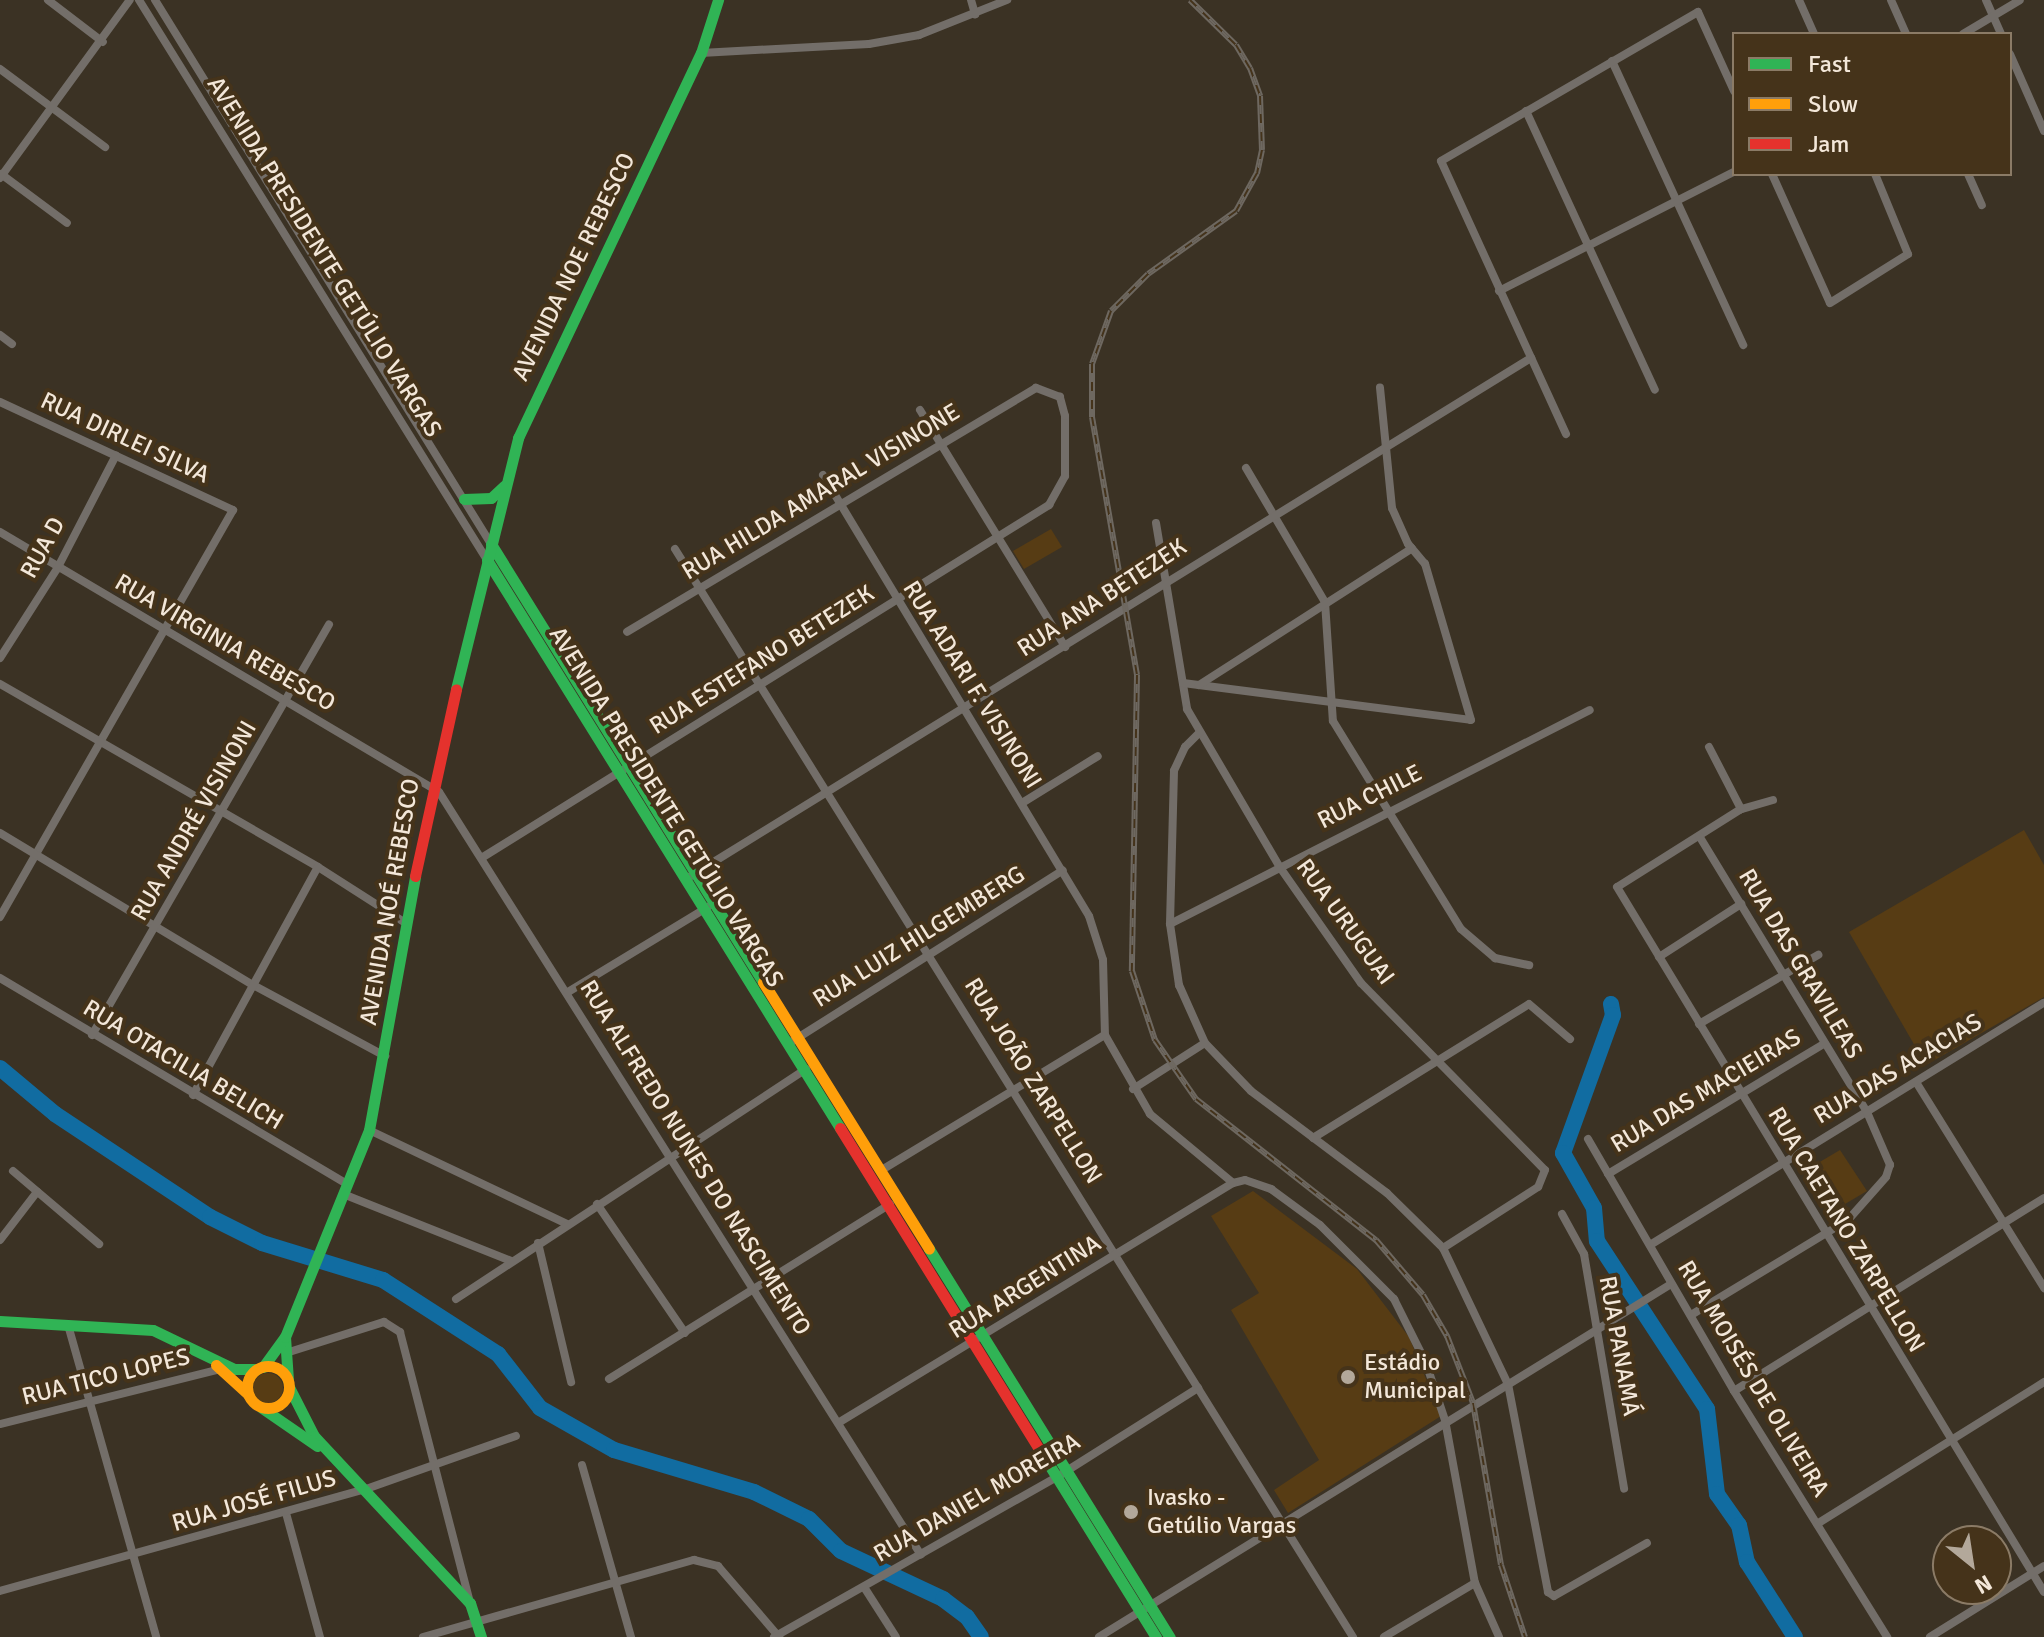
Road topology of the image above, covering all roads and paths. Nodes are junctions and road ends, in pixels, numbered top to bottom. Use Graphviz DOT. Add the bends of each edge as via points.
graph roads {
  1 [pos="48,0"];
  2 [pos="130,0"];
  3 [pos="139,0"];
  4 [pos="155,0"];
  5 [pos="718,0"];
  6 [pos="971,0"];
  7 [pos="1007,0"];
  8 [pos="1799,0"];
  9 [pos="1891,0"];
  10 [pos="1986,0"];
  11 [pos="2020,0"];
  12 [pos="975,14"];
  13 [pos="1993,15"];
  14 [pos="1813,32"];
  15 [pos="1905,32"];
  16 [pos="1966,32"];
  17 [pos="2000,32"];
  18 [pos="103,42"];
  19 [pos="701,53"];
  20 [pos="2012,59"];
  21 [pos="1612,61"];
  22 [pos="0,69"];
  23 [pos="1732,87"];
  24 [pos="52,109"];
  25 [pos="1526,111"];
  26 [pos="2044,131"];
  27 [pos="105,147"];
  28 [pos="1732,173"];
  29 [pos="1,176"];
  30 [pos="1773,176"];
  31 [pos="1876,176"];
  32 [pos="1969,176"];
  33 [pos="1679,201"];
  34 [pos="1982,205"];
  35 [pos="67,223"];
  36 [pos="1591,244"];
  37 [pos="1499,291"];
  38 [pos="0,335"];
  39 [pos="12,344"];
  40 [pos="1743,345"];
  41 [pos="1531,358"];
  42 [pos="392,384"];
  43 [pos="1380,388"];
  44 [pos="1655,390"];
  45 [pos="382,391"];
  46 [pos="0,402"];
  47 [pos="920,410"];
  48 [pos="1566,434"];
  49 [pos="940,442"];
  50 [pos="1386,443"];
  51 [pos="116,455"];
  52 [pos="1246,468"];
  53 [pos="823,475"];
  54 [pos="504,485"];
  55 [pos="464,499"];
  56 [pos="838,505"];
  57 [pos="1049,505"];
  58 [pos="1273,513"];
  59 [pos="1156,523"];
  60 [pos="0,532"];
  61 [pos="998,536"];
  62 [pos="491,544"];
  63 [pos="1412,548"];
  64 [pos="675,549"];
  65 [pos="487,560"];
  66 [pos="57,569"];
  67 [pos="1165,580"];
  68 [pos="703,587"];
  69 [pos="894,600"];
  70 [pos="1325,602"];
  71 [pos="329,625"];
  72 [pos="168,631"];
  73 [pos="627,632"];
  74 [pos="1065,647"];
  75 [pos="0,658"];
  76 [pos="1183,683"];
  77 [pos="0,684"];
  78 [pos="763,684"];
  79 [pos="1199,685"];
  80 [pos="1333,701"];
  81 [pos="285,702"];
  82 [pos="1590,710"];
  83 [pos="964,711"];
  84 [pos="1200,732"];
  85 [pos="102,743"];
  86 [pos="1709,747"];
  87 [pos="1098,756"];
  88 [pos="630,766"];
  89 [pos="618,774"];
  90 [pos="432,785"];
  91 [pos="831,794"];
  92 [pos="1773,800"];
  93 [pos="1022,803"];
  94 [pos="1741,809"];
  95 [pos="221,810"];
  96 [pos="1386,810"];
  97 [pos="0,833"];
  98 [pos="1699,836"];
  99 [pos="38,855"];
  100 [pos="483,857"];
  101 [pos="1279,866"];
  102 [pos="318,867"];
  103 [pos="1063,870"];
  104 [pos="691,876"];
  105 [pos="1741,904"];
  106 [pos="709,906"];
  107 [pos="0,917"];
  108 [pos="407,924"];
  109 [pos="1170,924"];
  110 [pos="156,928"];
  111 [pos="930,953"];
  112 [pos="1818,955"];
  113 [pos="1659,957"];
  114 [pos="1529,965"];
  115 [pos="1784,975"];
  116 [pos="0,978"];
  117 [pos="255,986"];
  118 [pos="568,992"];
  119 [pos="2044,1003"];
  120 [pos="1699,1024"];
  121 [pos="92,1035"];
  122 [pos="1105,1035"];
  123 [pos="1570,1039"];
  124 [pos="792,1041"];
  125 [pos="1205,1043"];
  126 [pos="1825,1043"];
  127 [pos="386,1057"];
  128 [pos="1435,1060"];
  129 [pos="808,1068"];
  130 [pos="1916,1082"];
  131 [pos="1014,1088"];
  132 [pos="1133,1089"];
  133 [pos="193,1095"];
  134 [pos="1740,1095"];
  135 [pos="1867,1112"];
  136 [pos="369,1130"];
  137 [pos="1313,1138"];
  138 [pos="1588,1139"];
  139 [pos="671,1157"];
  140 [pos="1780,1165"];
  141 [pos="13,1171"];
  142 [pos="880,1171"];
  143 [pos="1608,1174"];
  144 [pos="1233,1183"];
  145 [pos="345,1189"];
  146 [pos="37,1192"];
  147 [pos="2044,1198"];
  148 [pos="892,1202"];
  149 [pos="597,1204"];
  150 [pos="1562,1214"];
  151 [pos="2004,1222"];
  152 [pos="567,1224"];
  153 [pos="1824,1235"];
  154 [pos="0,1240"];
  155 [pos="538,1243"];
  156 [pos="99,1244"];
  157 [pos="1650,1245"];
  158 [pos="1443,1248"];
  159 [pos="1116,1254"];
  160 [pos="511,1261"];
  161 [pos="1671,1284"];
  162 [pos="2044,1288"];
  163 [pos="755,1292"];
  164 [pos="456,1299"];
  165 [pos="1869,1308"];
  166 [pos="1691,1315"];
  167 [pos="0,1321"];
  168 [pos="68,1325"];
  169 [pos="1595,1328"];
  170 [pos="685,1333"];
  171 [pos="285,1337"];
  172 [pos="978,1340"];
  173 [pos="200,1353"];
  174 [pos="286,1353"];
  175 [pos="260,1368"];
  176 [pos="221,1369"];
  177 [pos="609,1379"];
  178 [pos="571,1382"];
  179 [pos="2044,1382"];
  180 [pos="289,1384"];
  181 [pos="1508,1384"];
  182 [pos="1198,1388"];
  183 [pos="1734,1391"];
  184 [pos="248,1394"];
  185 [pos="91,1398"];
  186 [pos="261,1408"];
  187 [pos="1445,1420"];
  188 [pos="838,1423"];
  189 [pos="0,1424"];
  190 [pos="516,1436"];
  191 [pos="1950,1439"];
  192 [pos="334,1458"];
  193 [pos="437,1464"];
  194 [pos="582,1465"];
  195 [pos="1062,1474"];
  196 [pos="366,1489"];
  197 [pos="1624,1489"];
  198 [pos="286,1513"];
  199 [pos="1282,1522"];
  200 [pos="1817,1524"];
  201 [pos="1647,1543"];
  202 [pos="921,1555"];
  203 [pos="134,1556"];
  204 [pos="2044,1566"];
  205 [pos="2032,1573"];
  206 [pos="615,1583"];
  207 [pos="1475,1583"];
  208 [pos="864,1587"];
  209 [pos="0,1591"];
  210 [pos="2044,1592"];
  211 [pos="470,1603"];
  212 [pos="1144,1607"];
  213 [pos="476,1621"];
  214 [pos="777,1636"];
  215 [pos="156,1637"];
  216 [pos="320,1637"];
  217 [pos="423,1637"];
  218 [pos="481,1637"];
  219 [pos="631,1637"];
  220 [pos="896,1637"];
  221 [pos="1099,1637"];
  222 [pos="1156,1637"];
  223 [pos="1170,1637"];
  224 [pos="1353,1637"];
  225 [pos="1384,1637"];
  226 [pos="1499,1637"];
  227 [pos="1887,1637"];
  228 [pos="1930,1637"];
  1 -- 18 [label="street"];
  2 -- 18 [label="street"];
  3 -- 45 [label="street, AVENIDA PRESIDENTE GETÚLIO VARGAS"];
  4 -- 42 [label="street, AVENIDA PRESIDENTE GETÚLIO VARGAS"];
  5 -- 19 [label="main road, AVENIDA NOE REBESCO"];
  6 -- 12 [label="street"];
  7 -- 12 [label="street"];
  8 -- 14 [label="street"];
  9 -- 15 [label="street"];
  10 -- 13 [label="street"];
  11 -- 13 [label="street"];
  12 -- 19 [label="street" via="919,35 869,44"];
  13 -- 16 [label="street"];
  13 -- 17 [label="street"];
  18 -- 24 [label="street"];
  19 -- 54 [label="main road, AVENIDA NOE REBESCO" via="562,339 518,438"];
  20 -- 26 [label="street"];
  21 -- 23 [label="street" via="1698,12"];
  21 -- 25 [label="street"];
  21 -- 33 [label="street"];
  22 -- 24 [label="street"];
  24 -- 27 [label="street"];
  24 -- 29 [label="street"];
  25 -- 36 [label="street"];
  25 -- 37 [label="street" via="1441,161"];
  28 -- 33 [label="street"];
  29 -- 35 [label="street"];
  30 -- 31 [label="street" via="1830,303 1908,254"];
  32 -- 34 [label="street"];
  33 -- 36 [label="street"];
  33 -- 40 [label="street"];
  36 -- 37 [label="street"];
  36 -- 44 [label="street"];
  37 -- 41 [label="street"];
  38 -- 39 [label="street"];
  41 -- 48 [label="street"];
  41 -- 50 [label="street, RUA ANA BETEZEK"];
  42 -- 45 [label="street"];
  42 -- 55 [label="street, AVENIDA PRESIDENTE GETÚLIO VARGAS"];
  43 -- 50 [label="street"];
  45 -- 65 [label="street, AVENIDA PRESIDENTE GETÚLIO VARGAS"];
  46 -- 51 [label="street, RUA DIRLEI SILVA"];
  47 -- 49 [label="street"];
  49 -- 56 [label="street, RUA HILDA AMARAL VISINONE"];
  49 -- 57 [label="street, RUA HILDA AMARAL VISINONE" via="1036,388 1060,397 1065,476"];
  49 -- 61 [label="street"];
  50 -- 58 [label="street, RUA ANA BETEZEK"];
  50 -- 63 [label="street" via="1392,508"];
  51 -- 66 [label="street, RUA D"];
  51 -- 72 [label="street, RUA DIRLEI SILVA" via="233,510"];
  52 -- 58 [label="street"];
  53 -- 56 [label="street, RUA ADARI F. VISINONI"];
  54 -- 55 [label="main road" via="491,498"];
  54 -- 62 [label="main road, AVENIDA NOE REBESCO"];
  55 -- 62 [label="street, AVENIDA PRESIDENTE GETÚLIO VARGAS"];
  56 -- 68 [label="street, RUA HILDA AMARAL VISINONE"];
  56 -- 69 [label="street, RUA ADARI F. VISINONI"];
  57 -- 61 [label="street, RUA ESTEFANO BETEZEK"];
  58 -- 67 [label="street, RUA ANA BETEZEK"];
  58 -- 70 [label="street"];
  59 -- 67 [label="street, RUA URUGUAI"];
  60 -- 66 [label="street, RUA VIRGINIA REBESCO"];
  61 -- 69 [label="street, RUA ESTEFANO BETEZEK"];
  61 -- 74 [label="street"];
  62 -- 65 [label="main road, AVENIDA NOE REBESCO"];
  62 -- 88 [label="main road, AVENIDA PRESIDENTE GETÚLIO VARGAS"];
  63 -- 70 [label="street"];
  63 -- 80 [label="street" via="1425,564 1471,720"];
  64 -- 68 [label="street, RUA JOÃO ZARPELLON"];
  65 -- 89 [label="main road, AVENIDA PRESIDENTE GETÚLIO VARGAS"];
  65 -- 90 [label="main road, AVENIDA NOÉ REBESCO"];
  66 -- 72 [label="street, RUA VIRGINIA REBESCO"];
  66 -- 75 [label="street, RUA D"];
  67 -- 74 [label="street, RUA ANA BETEZEK"];
  67 -- 76 [label="street, RUA URUGUAI"];
  68 -- 73 [label="street, RUA HILDA AMARAL VISINONE"];
  68 -- 78 [label="street, RUA JOÃO ZARPELLON"];
  69 -- 78 [label="street, RUA ESTEFANO BETEZEK"];
  69 -- 83 [label="street, RUA ADARI F. VISINONI"];
  70 -- 79 [label="street"];
  70 -- 80 [label="street"];
  71 -- 81 [label="street, RUA ANDRÉ VISINONI"];
  72 -- 81 [label="street, RUA VIRGINIA REBESCO"];
  72 -- 85 [label="street"];
  74 -- 83 [label="street, RUA ANA BETEZEK"];
  76 -- 79 [label="street"];
  76 -- 84 [label="street, RUA URUGUAI" via="1187,709"];
  77 -- 85 [label="street"];
  78 -- 88 [label="street, RUA ESTEFANO BETEZEK"];
  78 -- 91 [label="street, RUA JOÃO ZARPELLON"];
  79 -- 80 [label="street"];
  80 -- 96 [label="street" via="1333,721"];
  81 -- 90 [label="street, RUA VIRGINIA REBESCO"];
  81 -- 95 [label="street, RUA ANDRÉ VISINONI"];
  82 -- 96 [label="street, RUA CHILE"];
  83 -- 91 [label="street, RUA ANA BETEZEK"];
  83 -- 93 [label="street, RUA ADARI F. VISINONI"];
  84 -- 101 [label="street, RUA URUGUAI"];
  84 -- 109 [label="street" via="1185,747 1174,771"];
  85 -- 95 [label="street"];
  85 -- 99 [label="street"];
  86 -- 94 [label="street"];
  87 -- 93 [label="street"];
  88 -- 89 [label="street, RUA ESTEFANO BETEZEK"];
  88 -- 104 [label="main road, AVENIDA PRESIDENTE GETÚLIO VARGAS"];
  89 -- 100 [label="street, RUA ESTEFANO BETEZEK"];
  89 -- 104 [label="main road, AVENIDA PRESIDENTE GETÚLIO VARGAS"];
  90 -- 100 [label="street, RUA ALFREDO NUNES DO NASCIMENTO"];
  90 -- 108 [label="main road, AVENIDA NOÉ REBESCO"];
  91 -- 104 [label="street, RUA ANA BETEZEK"];
  91 -- 111 [label="street, RUA JOÃO ZARPELLON"];
  92 -- 94 [label="street"];
  93 -- 103 [label="street, RUA ADARI F. VISINONI"];
  94 -- 98 [label="street"];
  95 -- 102 [label="street"];
  95 -- 110 [label="street, RUA ANDRÉ VISINONI"];
  96 -- 101 [label="street, RUA CHILE"];
  96 -- 114 [label="street" via="1461,929 1495,958"];
  97 -- 99 [label="street"];
  98 -- 105 [label="street, RUA DAS GRAVILEAS"];
  98 -- 113 [label="street, RUA CAETANO ZARPELLON" via="1617,887"];
  99 -- 107 [label="street"];
  99 -- 110 [label="street"];
  100 -- 118 [label="street, RUA ALFREDO NUNES DO NASCIMENTO"];
  101 -- 109 [label="street, RUA CHILE"];
  101 -- 128 [label="street, RUA URUGUAI" via="1361,983"];
  102 -- 108 [label="street"];
  102 -- 117 [label="street"];
  103 -- 111 [label="street, RUA LUIZ HILGEMBERG"];
  103 -- 122 [label="street, RUA ADARI F. VISINONI" via="1089,916 1103,960"];
  104 -- 106 [label="main road, AVENIDA PRESIDENTE GETÚLIO VARGAS"];
  105 -- 113 [label="street"];
  105 -- 115 [label="street, RUA DAS GRAVILEAS"];
  106 -- 118 [label="street"];
  106 -- 124 [label="main road, AVENIDA PRESIDENTE GETÚLIO VARGAS"];
  108 -- 127 [label="main road, AVENIDA NOÉ REBESCO"];
  109 -- 125 [label="street" via="1179,985"];
  110 -- 117 [label="street"];
  110 -- 121 [label="street, RUA ANDRÉ VISINONI"];
  111 -- 124 [label="street, RUA LUIZ HILGEMBERG"];
  111 -- 131 [label="street, RUA JOÃO ZARPELLON"];
  112 -- 115 [label="street"];
  113 -- 120 [label="street, RUA CAETANO ZARPELLON"];
  115 -- 120 [label="street"];
  115 -- 126 [label="street, RUA DAS GRAVILEAS"];
  116 -- 121 [label="street, RUA OTACILIA BELICH"];
  117 -- 127 [label="street"];
  117 -- 133 [label="street"];
  118 -- 139 [label="street, RUA ALFREDO NUNES DO NASCIMENTO"];
  119 -- 130 [label="street, RUA DAS ACACIAS"];
  120 -- 134 [label="street, RUA CAETANO ZARPELLON"];
  121 -- 133 [label="street, RUA OTACILIA BELICH"];
  122 -- 131 [label="street"];
  122 -- 132 [label="street"];
  123 -- 128 [label="street" via="1535,1005"];
  124 -- 129 [label="main road, AVENIDA PRESIDENTE GETÚLIO VARGAS"];
  125 -- 132 [label="street"];
  125 -- 137 [label="street" via="1251,1091"];
  126 -- 134 [label="street, RUA DAS MACIEIRAS"];
  126 -- 135 [label="street, RUA DAS GRAVILEAS"];
  127 -- 136 [label="main road, AVENIDA NOÉ REBESCO"];
  128 -- 137 [label="street"];
  128 -- 158 [label="street, RUA URUGUAI" via="1511,1142 1545,1170 1538,1187"];
  129 -- 139 [label="street"];
  129 -- 142 [label="main road, AVENIDA PRESIDENTE GETÚLIO VARGAS"];
  129 -- 148 [label="main road, AVENIDA PRESIDENTE GETÚLIO VARGAS"];
  130 -- 135 [label="street, RUA DAS ACACIAS"];
  130 -- 151 [label="street"];
  131 -- 142 [label="street"];
  131 -- 159 [label="street, RUA JOÃO ZARPELLON"];
  132 -- 144 [label="street" via="1162,1126"];
  133 -- 145 [label="street, RUA OTACILIA BELICH"];
  134 -- 140 [label="street, RUA CAETANO ZARPELLON"];
  134 -- 143 [label="street, RUA DAS MACIEIRAS"];
  135 -- 140 [label="street, RUA DAS ACACIAS"];
  135 -- 153 [label="street, RUA DAS GRAVILEAS" via="1887,1153 1886,1177 1862,1207"];
  136 -- 145 [label="main road, AVENIDA NOÉ REBESCO"];
  136 -- 152 [label="street"];
  137 -- 158 [label="street" via="1387,1193"];
  138 -- 143 [label="street, RUA MOISÉS DE OLIVEIRA"];
  139 -- 149 [label="street"];
  139 -- 163 [label="street, RUA ALFREDO NUNES DO NASCIMENTO"];
  140 -- 153 [label="street, RUA CAETANO ZARPELLON"];
  140 -- 157 [label="street, RUA DAS ACACIAS"];
  141 -- 146 [label="street"];
  142 -- 148 [label="main road, AVENIDA PRESIDENTE GETÚLIO VARGAS"];
  143 -- 157 [label="street, RUA MOISÉS DE OLIVEIRA"];
  144 -- 159 [label="street, RUA ARGENTINA"];
  144 -- 187 [label="street" via="1245,1180 1271,1189 1379,1279 1412,1331"];
  145 -- 160 [label="street, RUA OTACILIA BELICH"];
  145 -- 171 [label="main road, AVENIDA NOÉ REBESCO"];
  146 -- 154 [label="street"];
  146 -- 156 [label="street"];
  147 -- 151 [label="street"];
  148 -- 163 [label="street"];
  148 -- 172 [label="main road, AVENIDA PRESIDENTE GETÚLIO VARGAS"];
  149 -- 152 [label="street"];
  149 -- 170 [label="street"];
  150 -- 169 [label="street, RUA PANAMÁ" via="1584,1254"];
  151 -- 162 [label="street"];
  151 -- 165 [label="street"];
  152 -- 155 [label="street"];
  153 -- 165 [label="street, RUA CAETANO ZARPELLON"];
  153 -- 166 [label="street, RUA DAS GRAVILEAS"];
  155 -- 160 [label="street"];
  155 -- 178 [label="street"];
  157 -- 161 [label="street, RUA MOISÉS DE OLIVEIRA"];
  158 -- 181 [label="street"];
  159 -- 172 [label="street, RUA ARGENTINA"];
  159 -- 182 [label="street, RUA JOÃO ZARPELLON"];
  160 -- 164 [label="street"];
  161 -- 166 [label="street, RUA MOISÉS DE OLIVEIRA"];
  161 -- 169 [label="street"];
  163 -- 170 [label="street"];
  163 -- 188 [label="street, RUA ALFREDO NUNES DO NASCIMENTO"];
  165 -- 183 [label="street"];
  165 -- 191 [label="street, RUA CAETANO ZARPELLON"];
  166 -- 183 [label="street, RUA MOISÉS DE OLIVEIRA"];
  167 -- 168 [label="main road"];
  168 -- 173 [label="main road" via="153,1330"];
  168 -- 185 [label="street"];
  169 -- 181 [label="street"];
  169 -- 197 [label="street, RUA PANAMÁ"];
  170 -- 177 [label="street"];
  171 -- 174 [label="main road"];
  171 -- 175 [label="main road"];
  172 -- 188 [label="street, RUA ARGENTINA"];
  172 -- 195 [label="main road, AVENIDA PRESIDENTE GETÚLIO VARGAS"];
  173 -- 175 [label="main road" via="234,1369"];
  173 -- 176 [label="main road"];
  174 -- 180 [label="main road"];
  174 -- 193 [label="street" via="384,1322 393,1324"];
  175 -- 180 [label="main road" via="281,1370"];
  175 -- 184 [label="main road" via="248,1380"];
  176 -- 184 [label="main road"];
  176 -- 185 [label="street, RUA TICO LOPES"];
  179 -- 191 [label="street"];
  180 -- 186 [label="main road" via="281,1404"];
  180 -- 192 [label="main road" via="314,1436"];
  181 -- 187 [label="street"];
  181 -- 201 [label="street" via="1545,1587 1554,1596"];
  182 -- 195 [label="street, RUA DANIEL MOREIRA"];
  182 -- 199 [label="street, RUA JOÃO ZARPELLON"];
  183 -- 200 [label="street, RUA MOISÉS DE OLIVEIRA"];
  184 -- 186 [label="main road"];
  185 -- 189 [label="street, RUA TICO LOPES"];
  185 -- 203 [label="street"];
  186 -- 192 [label="main road"];
  187 -- 199 [label="street"];
  187 -- 207 [label="street"];
  188 -- 202 [label="street, RUA ALFREDO NUNES DO NASCIMENTO"];
  190 -- 193 [label="street, RUA JOSÉ FILUS"];
  191 -- 200 [label="street"];
  191 -- 205 [label="street, RUA CAETANO ZARPELLON"];
  192 -- 196 [label="main road"];
  193 -- 196 [label="street, RUA JOSÉ FILUS"];
  193 -- 211 [label="street"];
  194 -- 206 [label="street"];
  195 -- 202 [label="street, RUA DANIEL MOREIRA"];
  195 -- 212 [label="main road, AVENIDA PRESIDENTE GETÚLIO VARGAS"];
  196 -- 198 [label="street, RUA JOSÉ FILUS"];
  196 -- 211 [label="main road"];
  198 -- 203 [label="street, RUA JOSÉ FILUS"];
  198 -- 216 [label="street"];
  199 -- 212 [label="street"];
  199 -- 224 [label="street, RUA JOÃO ZARPELLON"];
  200 -- 227 [label="street, RUA MOISÉS DE OLIVEIRA"];
  202 -- 208 [label="street, RUA DANIEL MOREIRA"];
  203 -- 209 [label="street, RUA JOSÉ FILUS"];
  203 -- 215 [label="street"];
  204 -- 205 [label="street"];
  205 -- 210 [label="street, RUA CAETANO ZARPELLON"];
  205 -- 228 [label="street"];
  206 -- 213 [label="street"];
  206 -- 214 [label="street" via="707,1560"];
  206 -- 219 [label="street"];
  207 -- 225 [label="street"];
  207 -- 226 [label="street"];
  208 -- 214 [label="street, RUA DANIEL MOREIRA"];
  208 -- 220 [label="street"];
  211 -- 213 [label="main road"];
  212 -- 221 [label="street"];
  212 -- 222 [label="main road, AVENIDA PRESIDENTE GETÚLIO VARGAS"];
  212 -- 223 [label="main road, AVENIDA PRESIDENTE GETÚLIO VARGAS"];
  213 -- 217 [label="street"];
  213 -- 218 [label="main road"];
}
